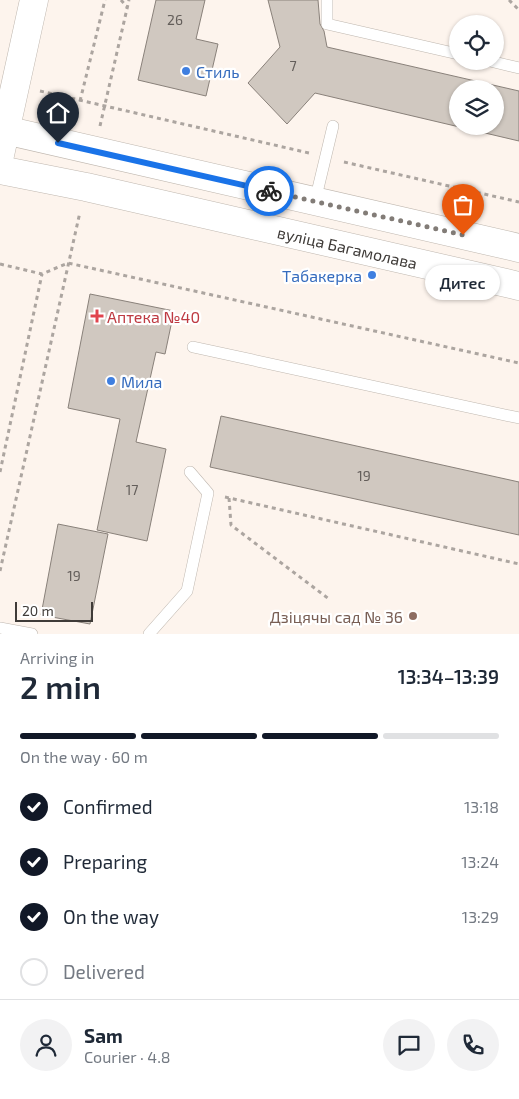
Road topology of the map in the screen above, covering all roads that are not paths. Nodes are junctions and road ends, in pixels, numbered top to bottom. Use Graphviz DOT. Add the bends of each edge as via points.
graph roads {
  1 [pos="34,0"];
  2 [pos="327,0"];
  3 [pos="449,52"];
  4 [pos="504,64"];
  5 [pos="519,68"];
  6 [pos="333,126"];
  7 [pos="2,138"];
  8 [pos="0,170"];
  9 [pos="315,201"];
  10 [pos="519,248"];
  11 [pos="519,286"];
  12 [pos="193,347"];
  13 [pos="519,418"];
  14 [pos="190,472"];
  15 [pos="0,628"];
  16 [pos="32,634"];
  17 [pos="148,634"];
  1 -- 7 [label="main road"];
  2 -- 3 [label="lane" via="327,24"];
  4 -- 5 [label="lane"];
  6 -- 9 [label="lane"];
  7 -- 9 [label="main road"];
  8 -- 11 [label="main road, вуліца Багамолава"];
  9 -- 10 [label="main road"];
  12 -- 13 [label="lane"];
  14 -- 17 [label="lane" via="208,493 187,592"];
  15 -- 16 [label="lane"];
}
